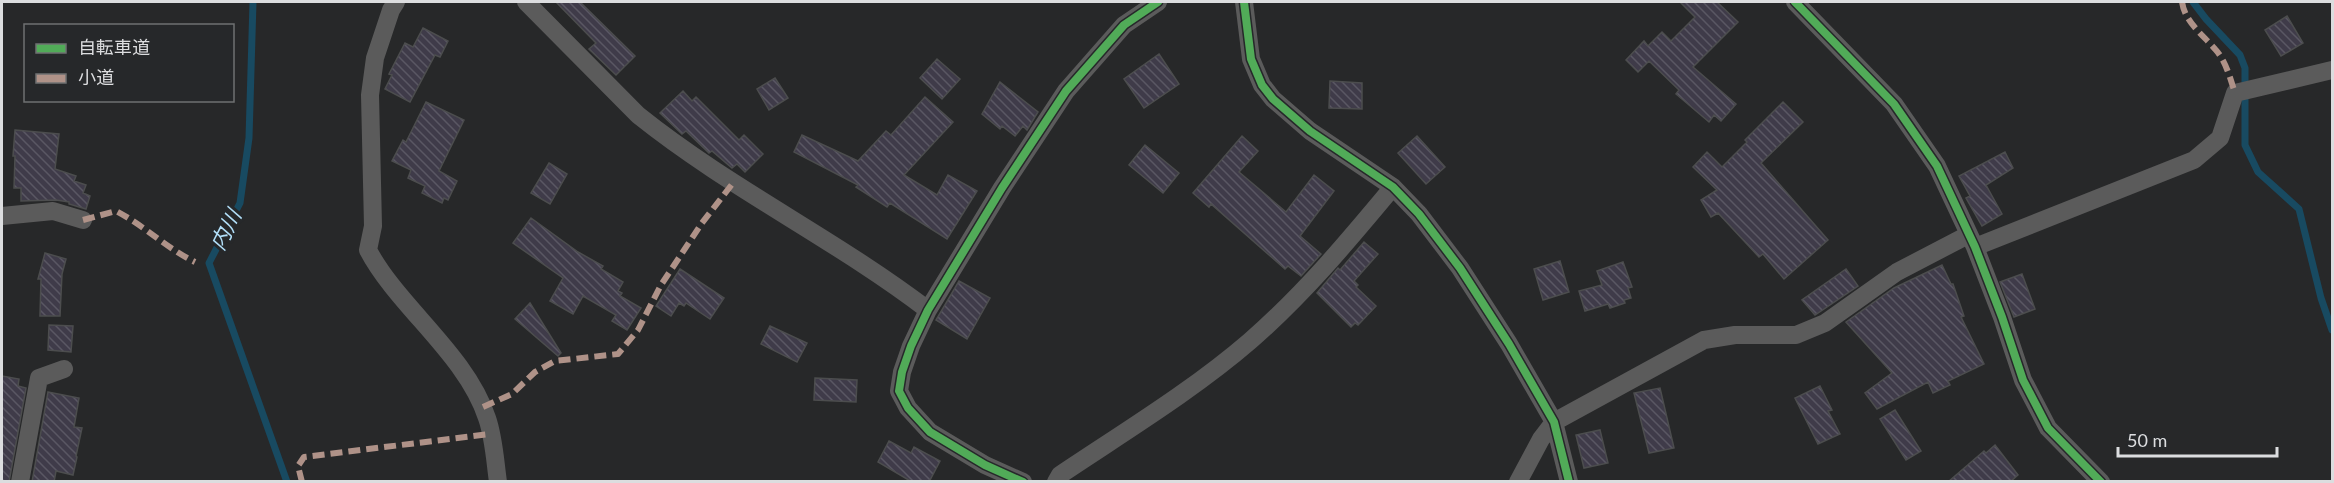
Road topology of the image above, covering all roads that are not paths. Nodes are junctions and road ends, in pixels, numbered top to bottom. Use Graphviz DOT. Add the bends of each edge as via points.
graph roads {
  1 [pos="396,2"];
  2 [pos="526,2"];
  3 [pos="1158,2"];
  4 [pos="1244,2"];
  5 [pos="1795,2"];
  6 [pos="2332,70"];
  7 [pos="1394,187"];
  8 [pos="2,216"];
  9 [pos="83,220"];
  10 [pos="1972,241"];
  11 [pos="928,310"];
  12 [pos="64,369"];
  13 [pos="1554,422"];
  14 [pos="20,482"];
  15 [pos="498,482"];
  16 [pos="1023,482"];
  17 [pos="1056,482"];
  18 [pos="1518,482"];
  19 [pos="1569,482"];
  20 [pos="2101,482"];
  1 -- 15 [label="street" via="375,58 370,95 373,226 368,250 377,267 434,333 470,383 488,419"];
  2 -- 11 [label="street" via="653,127 733,183 893,283"];
  3 -- 11 [label="street" via="1124,25 1066,91"];
  4 -- 7 [label="street" via="1251,59 1267,92 1310,131"];
  5 -- 10 [label="street" via="1894,104 1937,166"];
  6 -- 10 [label="street" via="2235,93 2220,138 2194,160"];
  7 -- 13 [label="street" via="1460,268"];
  7 -- 17 [label="street" via="1298,296 1251,340 1186,390 1060,475"];
  8 -- 9 [label="street" via="53,211"];
  10 -- 13 [label="street" via="1897,272 1825,322 1796,335 1735,335 1704,340"];
  10 -- 20 [label="street" via="2023,380 2048,428"];
  11 -- 16 [label="street" via="902,372 899,391 908,408 930,432 985,465"];
  12 -- 14 [label="street" via="39,378"];
  13 -- 18 [label="street"];
  13 -- 19 [label="street"];
}
